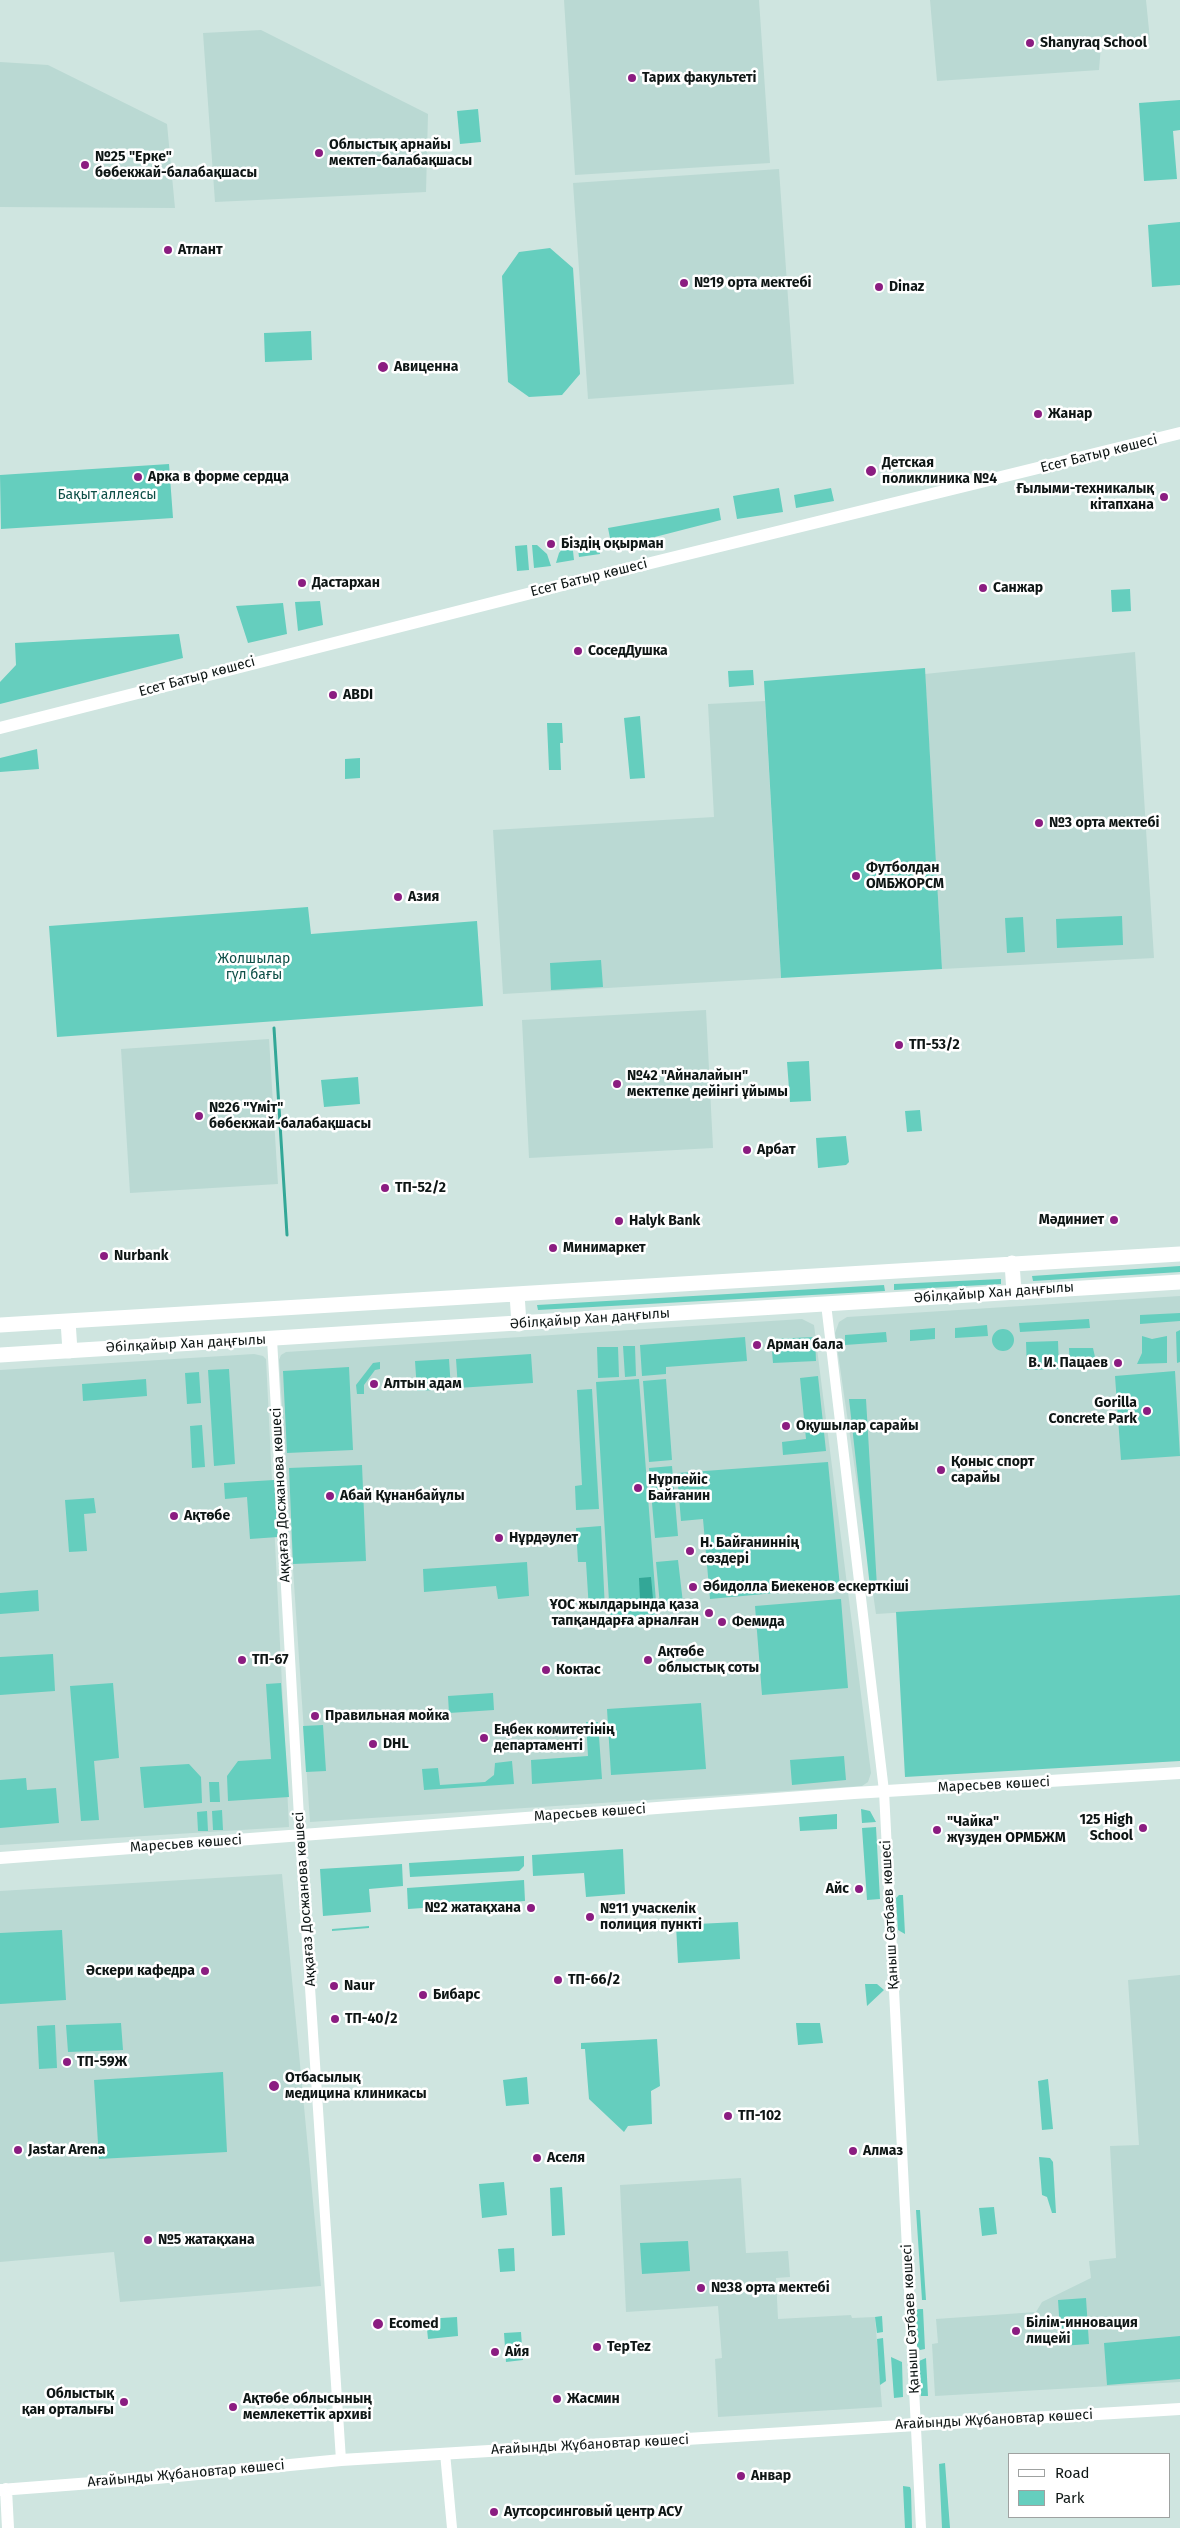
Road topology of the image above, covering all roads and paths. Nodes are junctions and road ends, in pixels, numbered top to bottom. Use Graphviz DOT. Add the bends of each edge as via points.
graph roads {
  1 [pos="1180,433"];
  2 [pos="0,728"];
  3 [pos="1180,1254"];
  4 [pos="1012,1263"];
  5 [pos="1180,1282"];
  6 [pos="1014,1292"];
  7 [pos="517,1294"];
  8 [pos="826,1304"];
  9 [pos="68,1321"];
  10 [pos="520,1324"];
  11 [pos="0,1325"];
  12 [pos="272,1339"];
  13 [pos="70,1351"];
  14 [pos="0,1355"];
  15 [pos="1180,1773"];
  16 [pos="884,1791"];
  17 [pos="300,1835"];
  18 [pos="0,1858"];
  19 [pos="1180,2409"];
  20 [pos="916,2425"];
  21 [pos="445,2453"];
  22 [pos="341,2460"];
  23 [pos="3,2490"];
  24 [pos="8,2528"];
  25 [pos="452,2528"];
  26 [pos="922,2528"];
  1 -- 2 [label="street, Есет Батыр көшесі"];
  3 -- 4 [label="main road, Әбілқайыр Хан даңғылы"];
  4 -- 6 [label="main road"];
  4 -- 7 [label="main road, Әбілқайыр Хан даңғылы"];
  5 -- 6 [label="main road, Әбілқайыр Хан даңғылы"];
  6 -- 8 [label="main road, Әбілқайыр Хан даңғылы"];
  7 -- 9 [label="main road, Әбілқайыр Хан даңғылы"];
  7 -- 10 [label="main road"];
  8 -- 10 [label="main road, Әбілқайыр Хан даңғылы"];
  8 -- 16 [label="street, Қаныш Сәтбаев көшесі"];
  9 -- 11 [label="main road, Әбілқайыр Хан даңғылы"];
  9 -- 13 [label="main road"];
  10 -- 12 [label="main road, Әбілқайыр Хан даңғылы"];
  12 -- 13 [label="main road, Әбілқайыр Хан даңғылы"];
  12 -- 17 [label="street, Аққағаз Досжанова көшесі"];
  13 -- 14 [label="main road, Әбілқайыр Хан даңғылы"];
  15 -- 16 [label="street, Маресьев көшесі"];
  16 -- 17 [label="street, Маресьев көшесі"];
  16 -- 20 [label="street, Қаныш Сәтбаев көшесі"];
  17 -- 18 [label="street, Маресьев көшесі"];
  17 -- 22 [label="street, Аққағаз Досжанова көшесі"];
  19 -- 20 [label="street, Ағайынды Жұбановтар көшесі"];
  20 -- 21 [label="street, Ағайынды Жұбановтар көшесі"];
  20 -- 26 [label="street, Қаныш Сәтбаев көшесі"];
  21 -- 22 [label="street, Ағайынды Жұбановтар көшесі"];
  21 -- 25 [label="street"];
  22 -- 23 [label="street, Ағайынды Жұбановтар көшесі"];
  23 -- 24 [label="street"];
}
